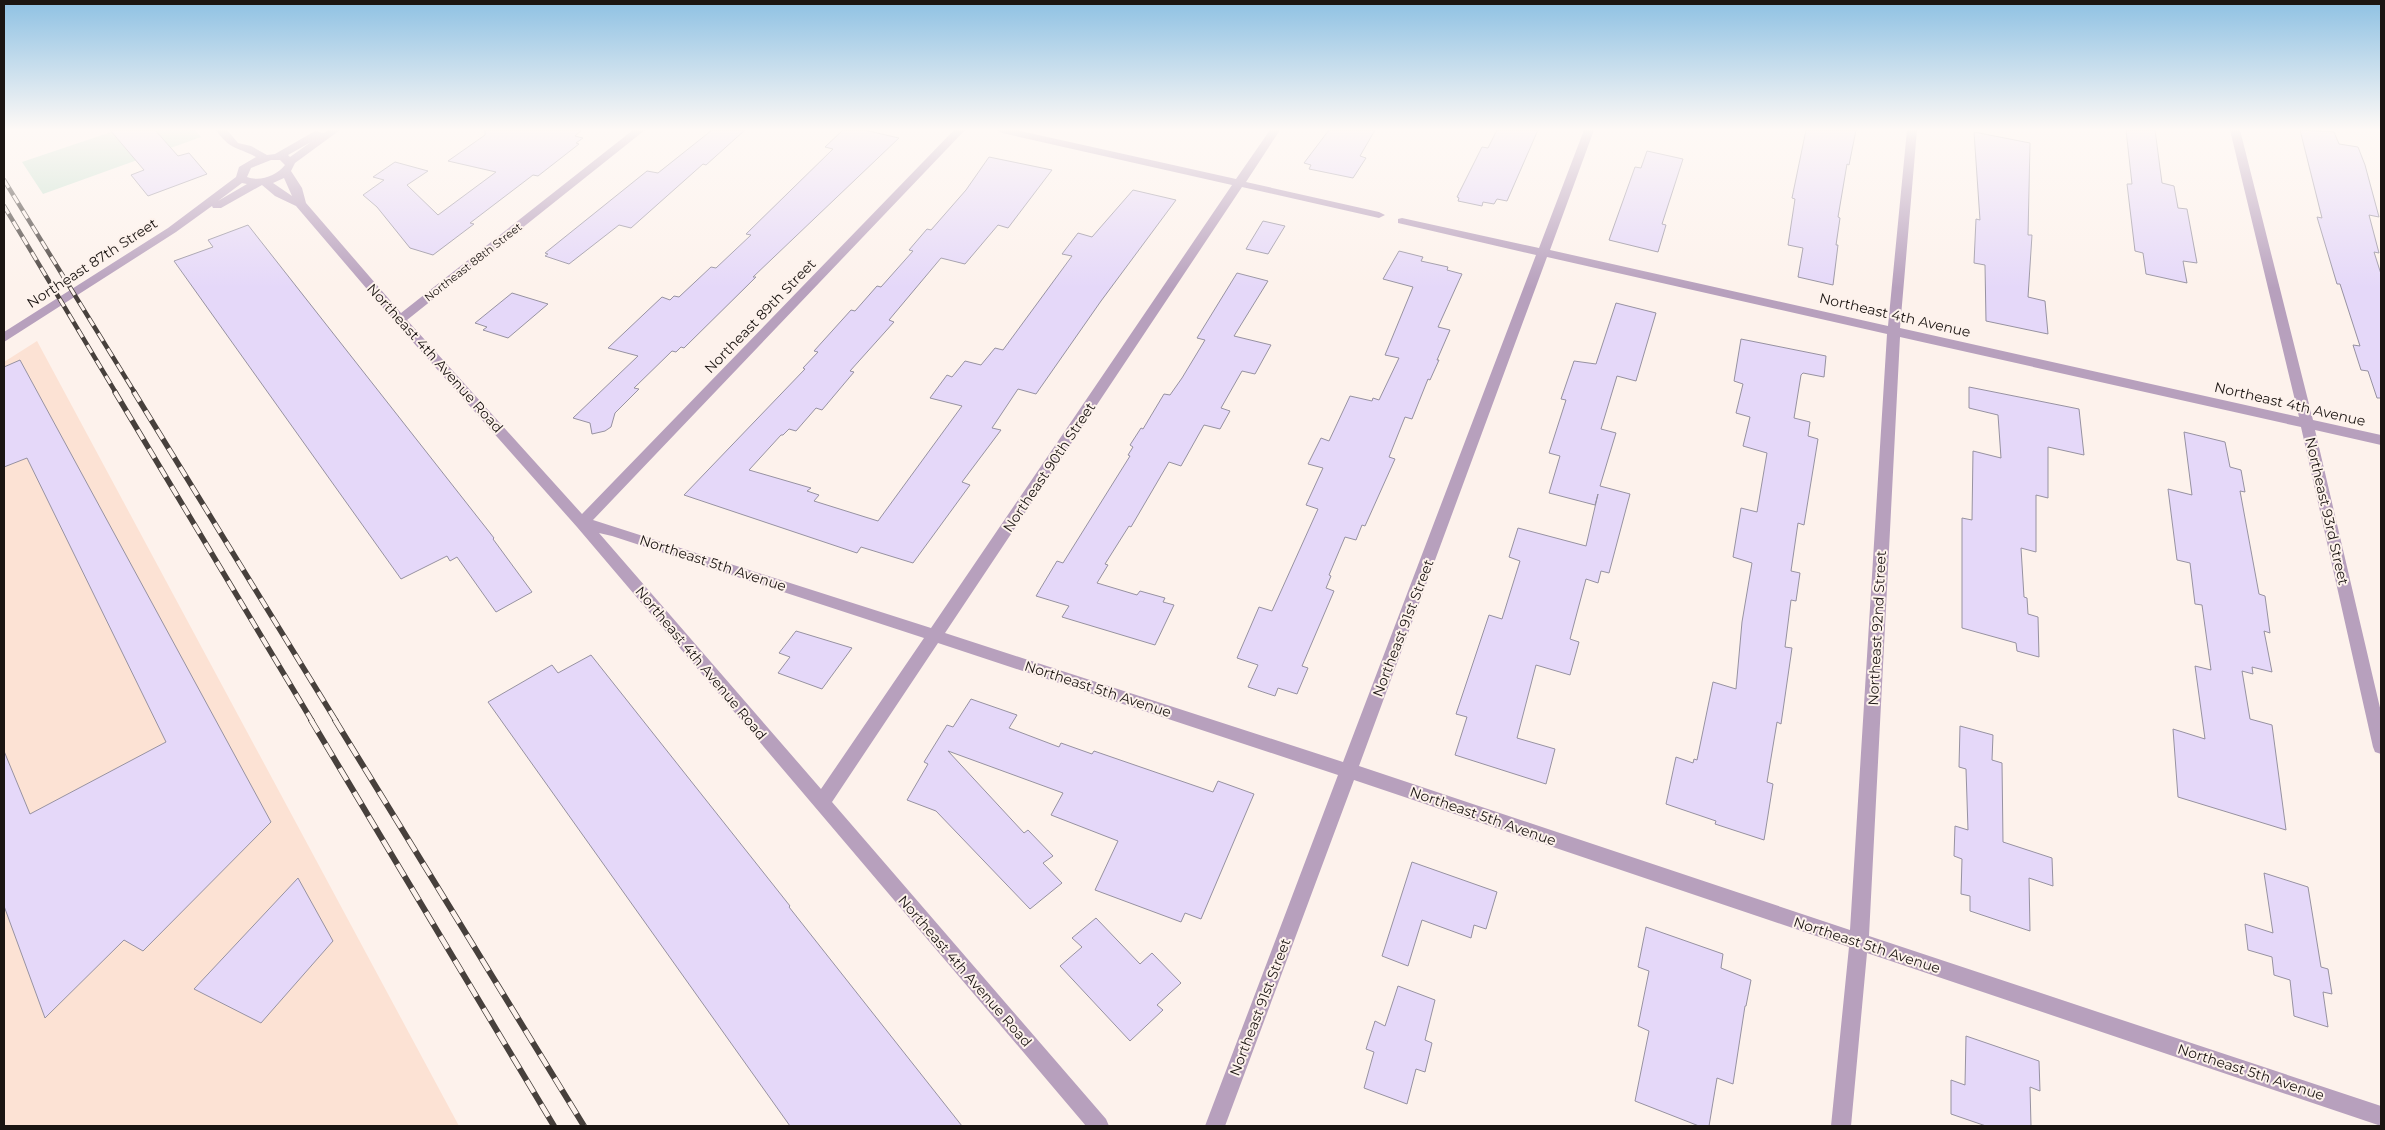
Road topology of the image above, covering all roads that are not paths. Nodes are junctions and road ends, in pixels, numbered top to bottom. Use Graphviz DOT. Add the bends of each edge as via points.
graph roads {
  1 [pos="235,183"];
  2 [pos="260,183"];
  3 [pos="262,183"];
  4 [pos="294,183"];
  5 [pos="573,183"];
  6 [pos="909,183"];
  7 [pos="1234,183"];
  8 [pos="1570,183"];
  9 [pos="1907,183"];
  10 [pos="2248,183"];
  11 [pos="1240,184"];
  12 [pos="300,204"];
  13 [pos="1379,215"];
  14 [pos="1402,221"];
  15 [pos="172,230"];
  16 [pos="1544,252"];
  17 [pos="400,320"];
  18 [pos="1894,330"];
  19 [pos="4,338"];
  20 [pos="2307,423"];
  21 [pos="2381,440"];
  22 [pos="582,523"];
  23 [pos="935,636"];
  24 [pos="2381,747"];
  25 [pos="1350,771"];
  26 [pos="821,804"];
  27 [pos="1859,942"];
  28 [pos="2381,1116"];
  29 [pos="1099,1126"];
  30 [pos="1215,1126"];
  31 [pos="1841,1126"];
  1 -- 15 [label="street, Northeast 87th Street"];
  2 -- 15 [label="street, Northeast 87th Street"];
  3 -- 12 [label="street, Northeast 4th Avenue Road"];
  4 -- 12 [label="street, Northeast 4th Avenue Road"];
  5 -- 17 [label="street, Northeast 88th Street"];
  6 -- 22 [label="street, Northeast 89th Street"];
  7 -- 11 [label="street"];
  8 -- 16 [label="street, Northeast 91st Street"];
  9 -- 18 [label="street, Northeast 92nd Street"];
  10 -- 20 [label="street, Northeast 93rd Street"];
  11 -- 13 [label="street"];
  11 -- 23 [label="street, Northeast 90th Street"];
  12 -- 17 [label="street, Northeast 4th Avenue Road"];
  14 -- 16 [label="street, Northeast 4th Avenue"];
  15 -- 19 [label="street, Northeast 87th Street"];
  16 -- 18 [label="street, Northeast 4th Avenue"];
  16 -- 25 [label="street, Northeast 91st Street"];
  17 -- 22 [label="street, Northeast 4th Avenue Road"];
  18 -- 20 [label="street, Northeast 4th Avenue"];
  18 -- 27 [label="street, Northeast 92nd Street"];
  20 -- 21 [label="street, Northeast 4th Avenue"];
  20 -- 24 [label="street, Northeast 93rd Street"];
  22 -- 23 [label="street, Northeast 5th Avenue"];
  22 -- 26 [label="street, Northeast 4th Avenue Road"];
  23 -- 25 [label="street, Northeast 5th Avenue"];
  23 -- 26 [label="street, Northeast 90th Street"];
  25 -- 27 [label="street, Northeast 5th Avenue"];
  25 -- 30 [label="street, Northeast 91st Street"];
  26 -- 29 [label="street, Northeast 4th Avenue Road"];
  27 -- 28 [label="street, Northeast 5th Avenue"];
  27 -- 31 [label="street, Northeast 92nd Street"];
}
